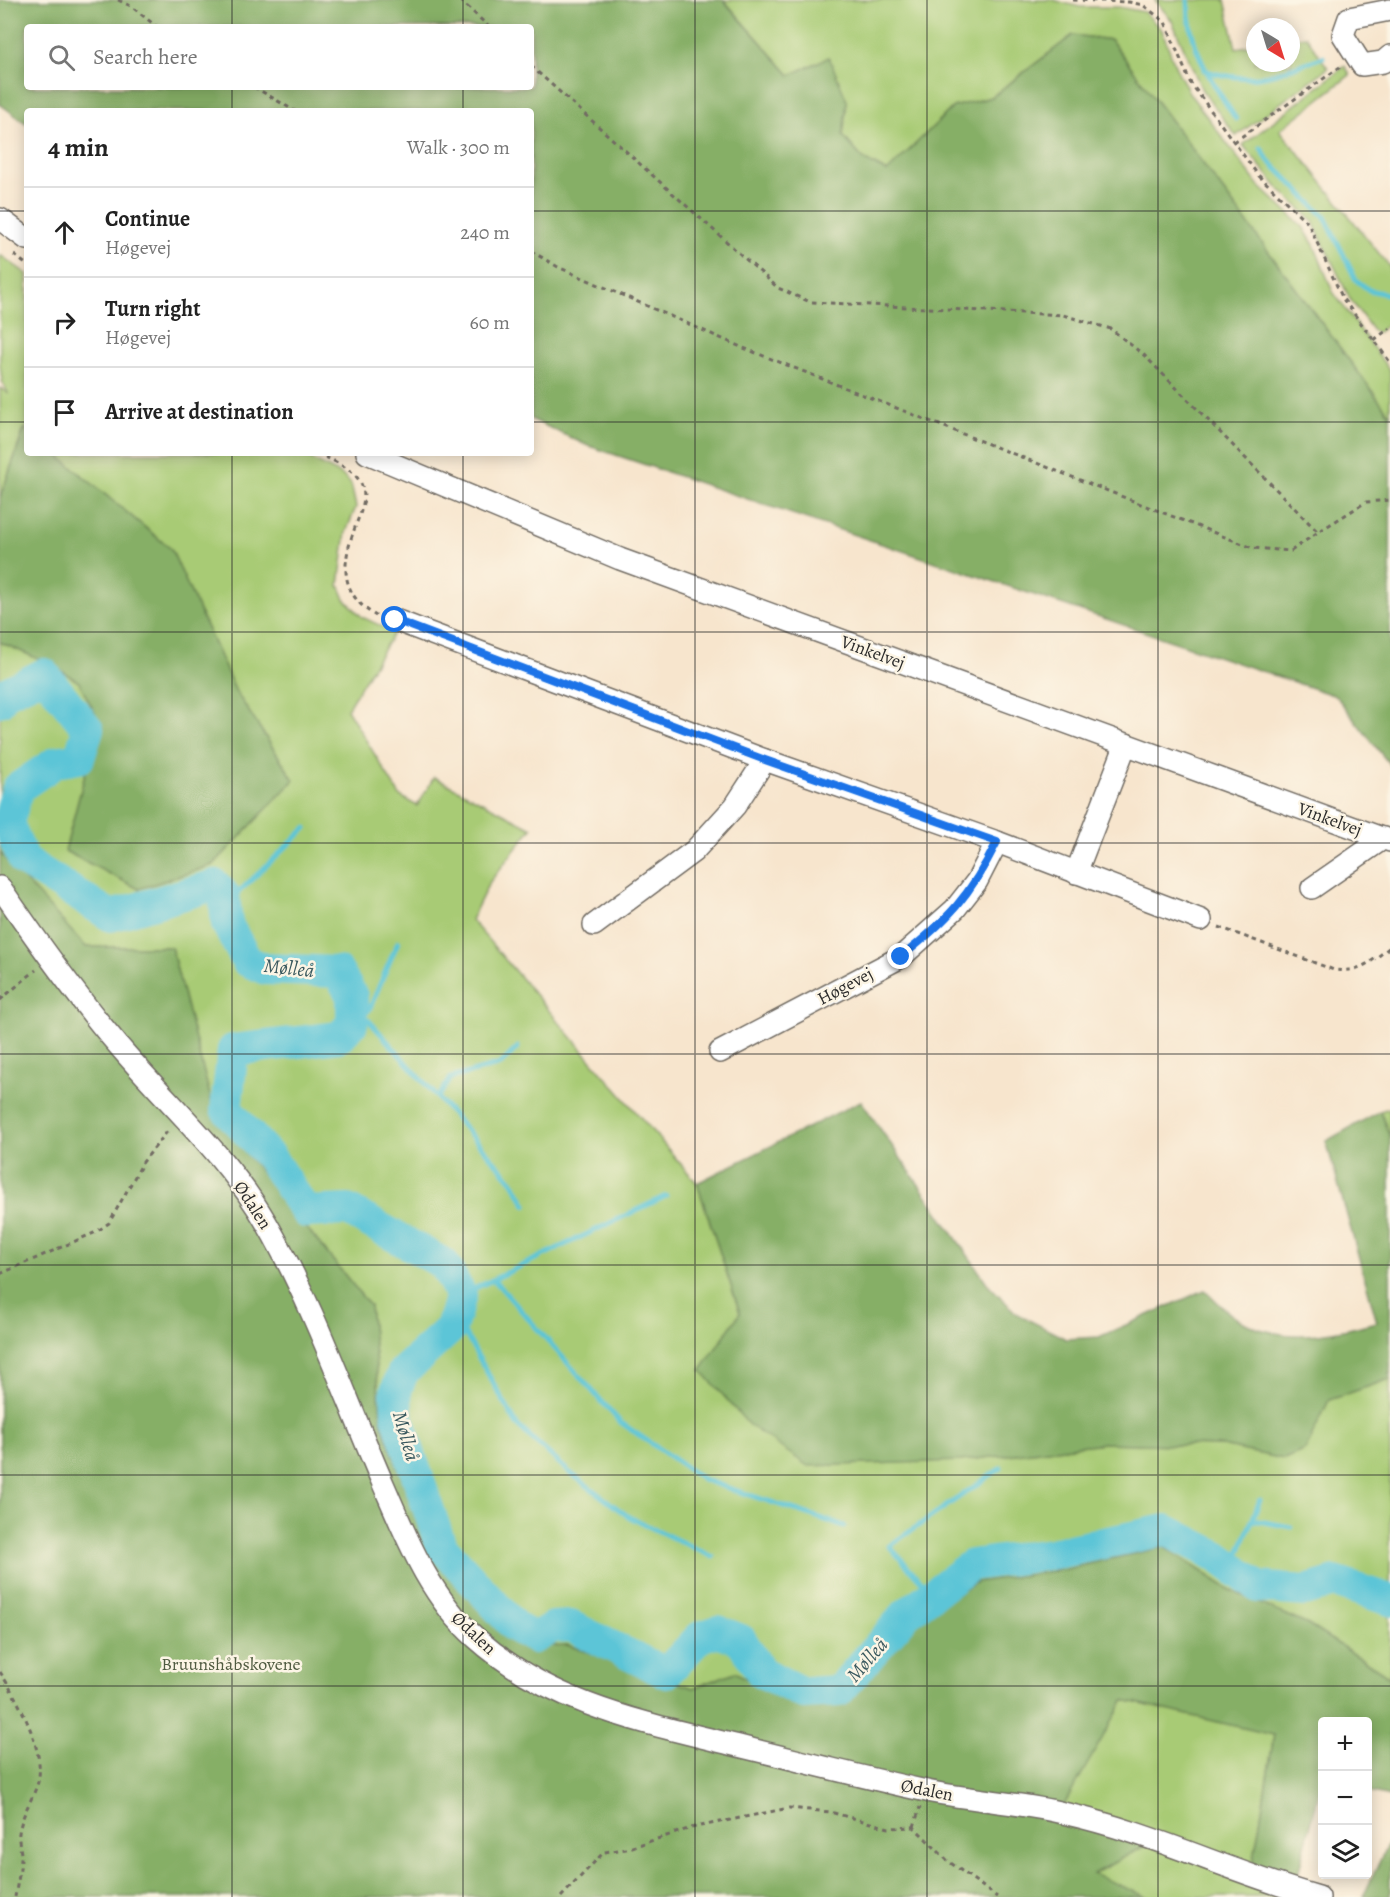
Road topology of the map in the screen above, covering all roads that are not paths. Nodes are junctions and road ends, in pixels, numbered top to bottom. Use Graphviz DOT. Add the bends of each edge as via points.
graph roads {
  1 [pos="1390,10"];
  2 [pos="1390,56"];
  3 [pos="0,219"];
  4 [pos="24,237"];
  5 [pos="374,456"];
  6 [pos="395,620"];
  7 [pos="1126,744"];
  8 [pos="765,760"];
  9 [pos="1387,840"];
  10 [pos="997,842"];
  11 [pos="1076,873"];
  12 [pos="0,887"];
  13 [pos="1312,888"];
  14 [pos="1201,920"];
  15 [pos="594,925"];
  16 [pos="720,1052"];
  17 [pos="1319,1897"];
  1 -- 2 [label="street" via="1349,18 1343,35 1362,64 1383,62"];
  3 -- 4 [label="street"];
  5 -- 7 [label="street, Vinkelvej" via="620,559"];
  6 -- 8 [label="street"];
  7 -- 9 [label="street, Vinkelvej"];
  7 -- 11 [label="street"];
  8 -- 10 [label="street"];
  8 -- 15 [label="street" via="735,806 694,851"];
  9 -- 13 [label="street, Vinkelvej"];
  10 -- 11 [label="street"];
  10 -- 16 [label="street, Høgevej" via="977,881 955,909 901,957"];
  11 -- 14 [label="street"];
  12 -- 17 [label="street, Ødalen" via="50,960 117,1045 225,1163 267,1222 308,1307 419,1565 445,1606 507,1662 564,1696 627,1719 924,1791 1065,1813"];
}
